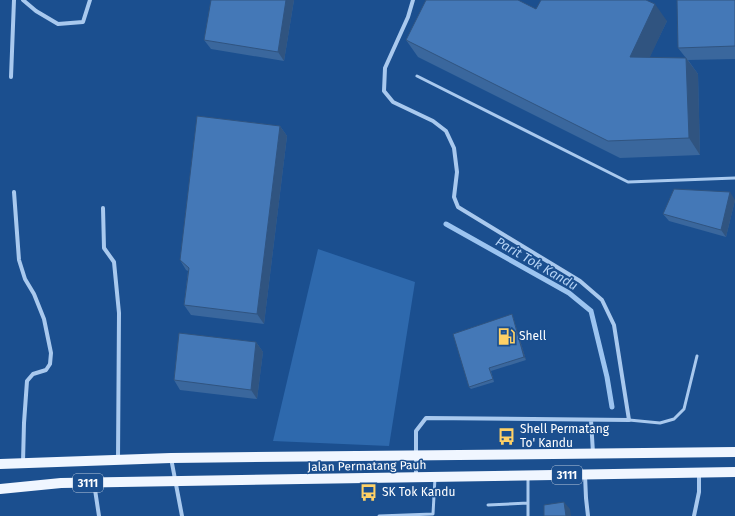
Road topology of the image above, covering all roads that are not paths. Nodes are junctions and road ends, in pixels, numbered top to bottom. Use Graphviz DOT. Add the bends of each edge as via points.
graph roads {
  1 [pos="14,0"];
  2 [pos="23,0"];
  3 [pos="90,0"];
  4 [pos="413,0"];
  5 [pos="11,76"];
  6 [pos="417,76"];
  7 [pos="735,178"];
  8 [pos="14,192"];
  9 [pos="102,208"];
  10 [pos="697,356"];
  11 [pos="591,420"];
  12 [pos="629,420"];
  13 [pos="735,452"];
  14 [pos="593,453"];
  15 [pos="416,455"];
  16 [pos="171,458"];
  17 [pos="118,459"];
  18 [pos="24,462"];
  19 [pos="0,464"];
  20 [pos="735,472"];
  21 [pos="699,473"];
  22 [pos="585,475"];
  23 [pos="528,476"];
  24 [pos="435,477"];
  25 [pos="416,478"];
  26 [pos="175,482"];
  27 [pos="94,483"];
  28 [pos="0,489"];
  29 [pos="528,503"];
  30 [pos="488,504"];
  31 [pos="99,516"];
  32 [pos="182,516"];
  33 [pos="379,516"];
  34 [pos="528,516"];
  35 [pos="588,516"];
  36 [pos="694,516"];
  1 -- 5 [label="street"];
  2 -- 3 [label="street" via="58,24 83,22"];
  4 -- 12 [label="street" via="385,68 384,91 393,102 446,130 454,148 457,172 454,197 458,207 580,281 602,300 614,325"];
  6 -- 7 [label="lane" via="628,182"];
  8 -- 18 [label="street" via="19,260 44,319 51,352 50,364 46,370 33,374 27,381"];
  9 -- 17 [label="street" via="104,248 114,262 118,314"];
  10 -- 12 [label="lane" via="684,409 674,419 660,423"];
  11 -- 12 [label="street"];
  11 -- 14 [label="street"];
  11 -- 15 [label="street" via="426,418 416,431"];
  13 -- 14 [label="main road, Jalan Permatang Pauh / 3111"];
  14 -- 15 [label="main road, Jalan Permatang Pauh / 3111"];
  15 -- 16 [label="main road, Jalan Permatang Pauh / 3111"];
  15 -- 25 [label="street"];
  16 -- 17 [label="main road, Jalan Permatang Pauh / 3111"];
  16 -- 26 [label="street"];
  17 -- 18 [label="main road, Jalan Permatang Pauh / 3111"];
  18 -- 19 [label="main road, Jalan Permatang Pauh / 3111"];
  20 -- 21 [label="main road, Jalan Permatang Pauh / 3111"];
  21 -- 22 [label="main road, Jalan Permatang Pauh / 3111"];
  21 -- 36 [label="street" via="699,492"];
  22 -- 23 [label="main road, Jalan Permatang Pauh / 3111"];
  22 -- 35 [label="street"];
  23 -- 24 [label="main road, Jalan Permatang Pauh / 3111"];
  23 -- 29 [label="lane"];
  24 -- 25 [label="main road, Jalan Permatang Pauh / 3111"];
  24 -- 33 [label="lane" via="433,514"];
  25 -- 26 [label="main road, Jalan Permatang Pauh / 3111"];
  26 -- 27 [label="main road, Jalan Permatang Pauh / 3111"];
  26 -- 32 [label="street"];
  27 -- 28 [label="main road, Jalan Permatang Pauh / 3111" via="61,483"];
  27 -- 31 [label="street"];
  29 -- 30 [label="lane"];
  29 -- 34 [label="lane"];
}
